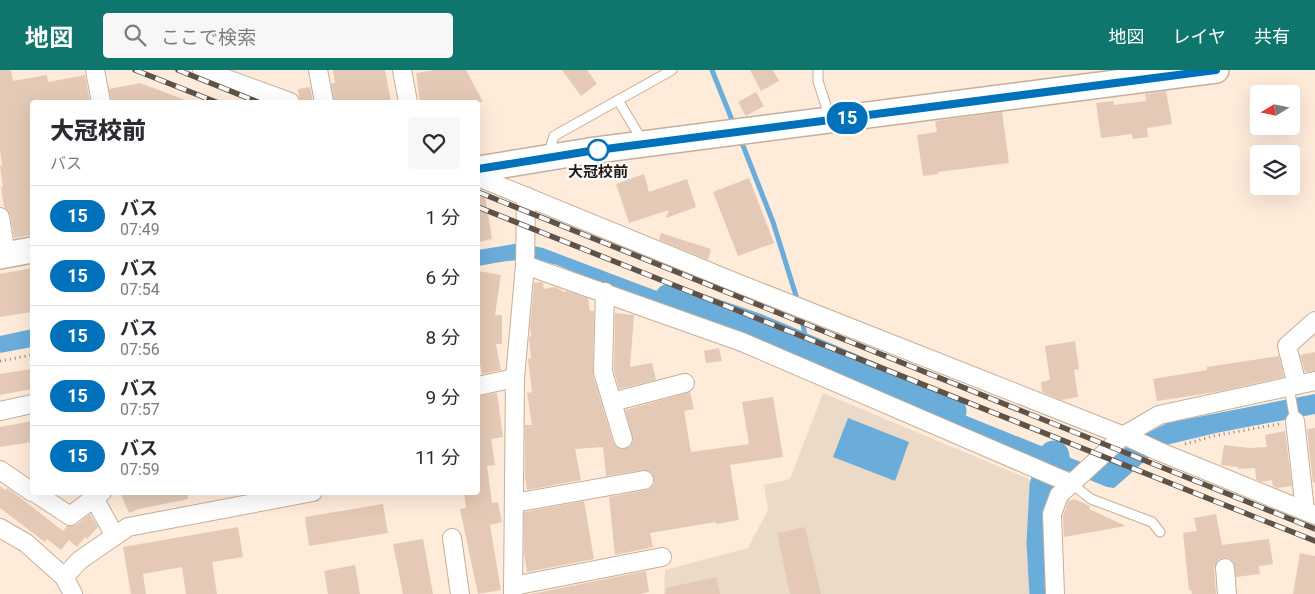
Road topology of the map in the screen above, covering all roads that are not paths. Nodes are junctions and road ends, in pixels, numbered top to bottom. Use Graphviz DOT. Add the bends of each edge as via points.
graph roads {
  1 [pos="95,70"];
  2 [pos="202,70"];
  3 [pos="318,70"];
  4 [pos="402,70"];
  5 [pos="672,70"];
  6 [pos="818,70"];
  7 [pos="1216,70"];
  8 [pos="237,77"];
  9 [pos="100,100"];
  10 [pos="286,100"];
  11 [pos="324,100"];
  12 [pos="408,100"];
  13 [pos="618,100"];
  14 [pos="831,120"];
  15 [pos="644,144"];
  16 [pos="546,158"];
  17 [pos="480,169"];
  18 [pos="480,177"];
  19 [pos="526,196"];
  20 [pos="0,217"];
  21 [pos="30,250"];
  22 [pos="3,255"];
  23 [pos="525,265"];
  24 [pos="605,292"];
  25 [pos="1315,321"];
  26 [pos="515,378"];
  27 [pos="1315,381"];
  28 [pos="685,383"];
  29 [pos="480,386"];
  30 [pos="1293,386"];
  31 [pos="612,402"];
  32 [pos="30,404"];
  33 [pos="0,411"];
  34 [pos="1296,421"];
  35 [pos="1127,437"];
  36 [pos="623,439"];
  37 [pos="0,470"];
  38 [pos="1082,475"];
  39 [pos="644,480"];
  40 [pos="30,490"];
  41 [pos="38,495"];
  42 [pos="98,495"];
  43 [pos="284,495"];
  44 [pos="265,497"];
  45 [pos="514,503"];
  46 [pos="1310,512"];
  47 [pos="0,528"];
  48 [pos="1160,532"];
  49 [pos="115,536"];
  50 [pos="452,538"];
  51 [pos="662,557"];
  52 [pos="1225,568"];
  53 [pos="64,577"];
  54 [pos="513,590"];
  55 [pos="73,594"];
  56 [pos="460,594"];
  57 [pos="1055,594"];
  58 [pos="1227,594"];
  1 -- 9 [label="street"];
  2 -- 8 [label="street"];
  3 -- 11 [label="street"];
  4 -- 12 [label="street"];
  5 -- 13 [label="lane"];
  6 -- 14 [label="lane" via="818,81"];
  7 -- 14 [label="street"];
  8 -- 10 [label="street"];
  13 -- 15 [label="lane"];
  13 -- 16 [label="lane" via="554,136"];
  14 -- 15 [label="street"];
  15 -- 16 [label="street"];
  16 -- 17 [label="street"];
  18 -- 19 [label="street"];
  19 -- 23 [label="street"];
  19 -- 35 [label="street"];
  20 -- 22 [label="street"];
  21 -- 22 [label="street"];
  23 -- 24 [label="street"];
  23 -- 26 [label="street"];
  24 -- 31 [label="street" via="603,372"];
  24 -- 38 [label="street" via="742,342 1048,474"];
  25 -- 30 [label="street" via="1287,346"];
  26 -- 29 [label="street"];
  26 -- 45 [label="street"];
  27 -- 30 [label="street"];
  28 -- 31 [label="street"];
  30 -- 34 [label="lane"];
  30 -- 35 [label="street" via="1159,415"];
  31 -- 36 [label="street"];
  32 -- 33 [label="street"];
  34 -- 46 [label="street"];
  35 -- 38 [label="street"];
  35 -- 46 [label="street"];
  37 -- 40 [label="street"];
  38 -- 48 [label="lane" via="1091,499 1152,522"];
  38 -- 57 [label="street" via="1059,495 1052,514"];
  39 -- 45 [label="street"];
  41 -- 42 [label="street" via="70,516"];
  42 -- 49 [label="street"];
  43 -- 44 [label="street"];
  44 -- 49 [label="street" via="128,527"];
  45 -- 54 [label="street"];
  47 -- 53 [label="street" via="26,544"];
  49 -- 53 [label="street" via="80,560"];
  50 -- 56 [label="street"];
  51 -- 54 [label="street"];
  52 -- 58 [label="street"];
  53 -- 55 [label="street"];
}
